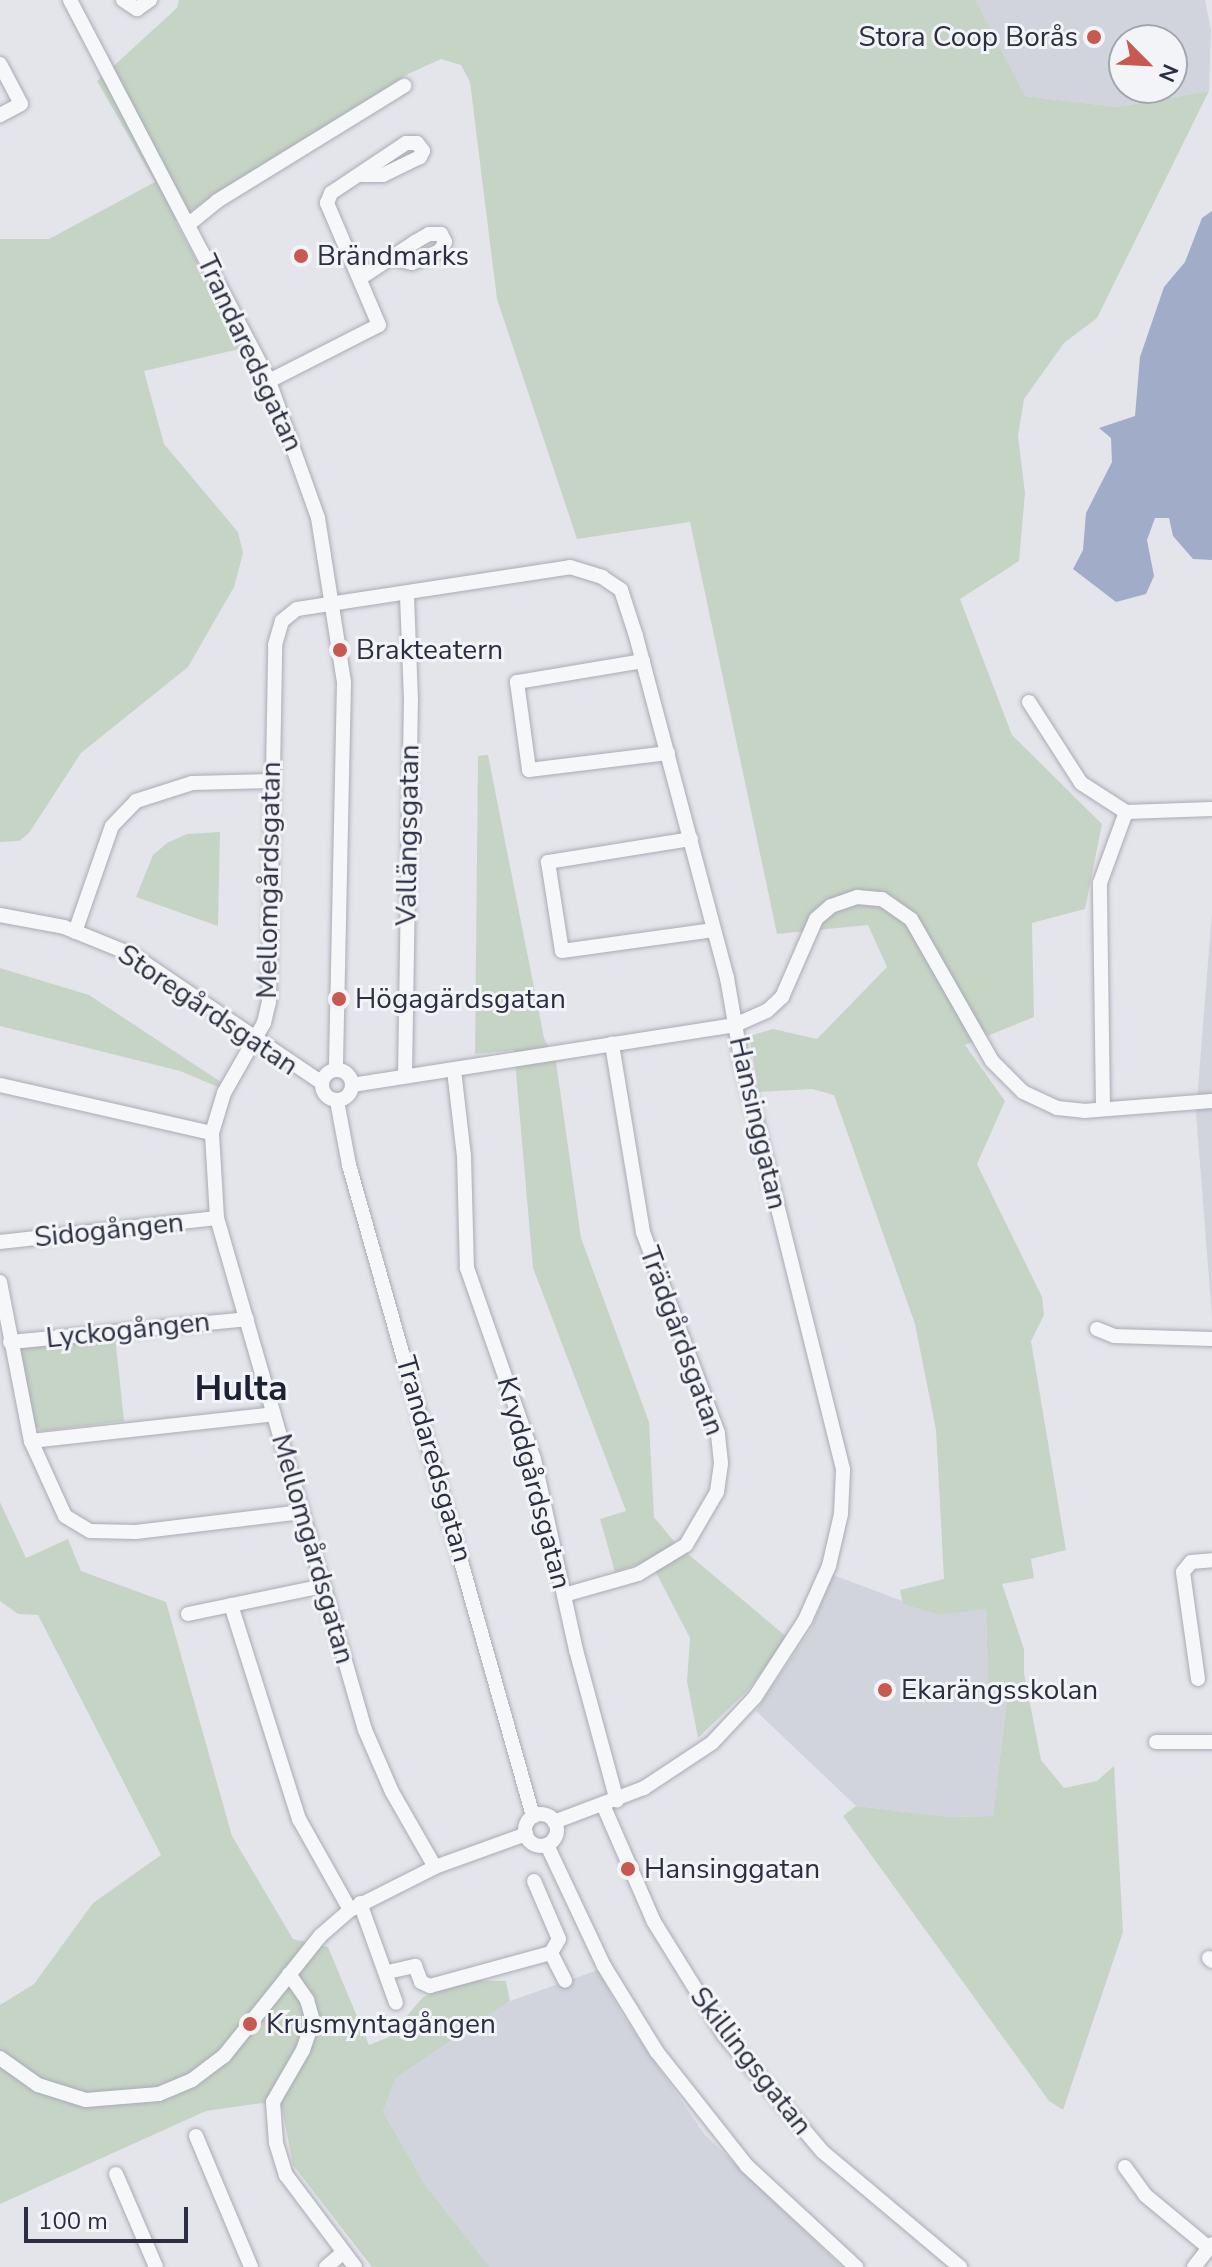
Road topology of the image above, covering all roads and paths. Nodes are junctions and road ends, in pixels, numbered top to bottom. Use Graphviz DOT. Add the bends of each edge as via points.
graph roads {
  1 [pos="70,0"];
  2 [pos="123,0"];
  3 [pos="150,0"];
  4 [pos="0,64"];
  5 [pos="404,86"];
  6 [pos="0,115"];
  7 [pos="359,175"];
  8 [pos="189,224"];
  9 [pos="392,258"];
  10 [pos="362,277"];
  11 [pos="269,381"];
  12 [pos="407,594"];
  13 [pos="334,603"];
  14 [pos="643,661"];
  15 [pos="1029,702"];
  16 [pos="668,753"];
  17 [pos="272,781"];
  18 [pos="1212,809"];
  19 [pos="1126,812"];
  20 [pos="691,839"];
  21 [pos="0,915"];
  22 [pos="714,930"];
  23 [pos="75,932"];
  24 [pos="735,1025"];
  25 [pos="254,1041"];
  26 [pos="612,1044"];
  27 [pos="336,1070"];
  28 [pos="454,1070"];
  29 [pos="405,1076"];
  30 [pos="322,1083"];
  31 [pos="0,1085"];
  32 [pos="352,1085"];
  33 [pos="337,1101"];
  34 [pos="1212,1101"];
  35 [pos="1103,1108"];
  36 [pos="212,1133"];
  37 [pos="217,1218"];
  38 [pos="0,1242"];
  39 [pos="0,1282"];
  40 [pos="247,1319"];
  41 [pos="1097,1329"];
  42 [pos="1212,1339"];
  43 [pos="10,1342"];
  44 [pos="274,1414"];
  45 [pos="31,1441"];
  46 [pos="302,1512"];
  47 [pos="1212,1560"];
  48 [pos="323,1586"];
  49 [pos="564,1595"];
  50 [pos="231,1605"];
  51 [pos="188,1614"];
  52 [pos="1198,1679"];
  53 [pos="1156,1742"];
  54 [pos="1212,1742"];
  55 [pos="611,1804"];
  56 [pos="533,1816"];
  57 [pos="554,1822"];
  58 [pos="526,1834"];
  59 [pos="547,1845"];
  60 [pos="435,1867"];
  61 [pos="534,1881"];
  62 [pos="355,1907"];
  63 [pos="551,1953"];
  64 [pos="388,1972"];
  65 [pos="289,1974"];
  66 [pos="565,1981"];
  67 [pos="396,2003"];
  68 [pos="0,2058"];
  69 [pos="196,2136"];
  70 [pos="1125,2167"];
  71 [pos="116,2174"];
  72 [pos="1210,2246"];
  73 [pos="344,2252"];
  74 [pos="156,2267"];
  75 [pos="251,2267"];
  76 [pos="326,2267"];
  77 [pos="355,2267"];
  78 [pos="856,2267"];
  79 [pos="960,2267"];
  80 [pos="1194,2267"];
  1 -- 8 [label="street, Trandaredsgatan"];
  2 -- 3 [label="street" via="137,9"];
  4 -- 6 [label="street" via="21,104"];
  5 -- 8 [label="street" via="217,201"];
  7 -- 10 [label="street" via="331,193 327,203"];
  8 -- 11 [label="street, Trandaredsgatan"];
  9 -- 10 [label="street"];
  10 -- 11 [label="street" via="379,325"];
  11 -- 13 [label="street, Trandaredsgatan" via="313,498"];
  12 -- 13 [label="street, Hansinggatan"];
  12 -- 14 [label="street, Hansinggatan" via="570,567 592,572 621,590"];
  12 -- 29 [label="street, Vallängsgatan" via="411,700"];
  13 -- 17 [label="street, Mellomgårdsgatan" via="297,609 277,631"];
  13 -- 27 [label="street, Trandaredsgatan" via="344,696"];
  14 -- 16 [label="street, Hansinggatan"];
  14 -- 16 [label="street" via="517,682 529,770"];
  15 -- 19 [label="street" via="1081,783"];
  16 -- 20 [label="street, Hansinggatan"];
  17 -- 23 [label="street" via="192,783 136,801 112,826"];
  17 -- 25 [label="street, Mellomgårdsgatan" via="269,1002"];
  18 -- 19 [label="street"];
  19 -- 35 [label="street" via="1100,883"];
  20 -- 22 [label="street, Hansinggatan"];
  20 -- 22 [label="street" via="548,862 562,951"];
  21 -- 23 [label="street, Storegårdsgatan"];
  22 -- 24 [label="street, Hansinggatan"];
  23 -- 25 [label="street, Storegårdsgatan" via="151,966"];
  24 -- 26 [label="street"];
  24 -- 35 [label="street" via="767,1011 782,997 816,919 831,906 857,897 882,899 911,919 1004,1077 1057,1108"];
  24 -- 55 [label="street, Hansinggatan" via="836,1428 843,1470 841,1514 829,1566 805,1620 755,1697 712,1743"];
  25 -- 30 [label="street, Storegårdsgatan"];
  25 -- 36 [label="street, Mellomgårdsgatan" via="224,1093"];
  26 -- 28 [label="street"];
  26 -- 49 [label="street, Trädgårdsgatan" via="643,1232 718,1433 721,1463 717,1492 686,1545 638,1574"];
  27 -- 30 [label="street"];
  27 -- 32 [label="street" via="347,1074"];
  28 -- 29 [label="street"];
  28 -- 49 [label="street, Kryddgårdsgatan" via="464,1156 467,1268 534,1459"];
  29 -- 32 [label="street"];
  30 -- 33 [label="street" via="325,1095"];
  31 -- 36 [label="street"];
  32 -- 33 [label="street" via="348,1096"];
  33 -- 56 [label="street, Trandaredsgatan" via="349,1165"];
  34 -- 35 [label="street"];
  36 -- 37 [label="street, Mellomgårdsgatan"];
  37 -- 38 [label="street, Sidogången"];
  37 -- 40 [label="street, Mellomgårdsgatan"];
  39 -- 43 [label="street"];
  40 -- 43 [label="street, Lyckogången"];
  40 -- 44 [label="street, Mellomgårdsgatan"];
  41 -- 42 [label="street" via="1114,1336"];
  43 -- 45 [label="street"];
  44 -- 45 [label="street"];
  44 -- 46 [label="street, Mellomgårdsgatan"];
  45 -- 46 [label="street" via="57,1505 90,1531 136,1532"];
  46 -- 48 [label="street, Mellomgårdsgatan"];
  47 -- 52 [label="street" via="1191,1562 1183,1572"];
  48 -- 50 [label="street"];
  48 -- 60 [label="street, Mellomgårdsgatan" via="365,1730 392,1792"];
  49 -- 55 [label="street, Kryddgårdsgatan"];
  50 -- 51 [label="street"];
  50 -- 62 [label="street" via="299,1819"];
  53 -- 54 [label="street"];
  55 -- 57 [label="street, Hansinggatan"];
  55 -- 79 [label="street, Skillingsgatan" via="654,1922 724,2035 823,2152"];
  56 -- 57 [label="street" via="545,1815"];
  56 -- 58 [label="street"];
  57 -- 59 [label="street" via="556,1835"];
  58 -- 59 [label="street" via="534,1844"];
  58 -- 60 [label="street"];
  59 -- 78 [label="street" via="620,1996 684,2089 772,2191"];
  60 -- 62 [label="street"];
  61 -- 63 [label="street" via="559,1939"];
  62 -- 64 [label="street"];
  62 -- 65 [label="street"];
  63 -- 64 [label="street" via="430,1986 421,1982 415,1966"];
  63 -- 66 [label="street"];
  64 -- 67 [label="street"];
  65 -- 68 [label="street" via="224,2056 192,2080 159,2094 86,2100 38,2085"];
  65 -- 73 [label="street" via="301,1987 313,2021 273,2102 276,2143 286,2175"];
  69 -- 75 [label="street"];
  70 -- 72 [label="street" via="1145,2195"];
  71 -- 74 [label="street"];
  72 -- 80 [label="street"];
  73 -- 76 [label="street"];
  73 -- 77 [label="street"];
}
